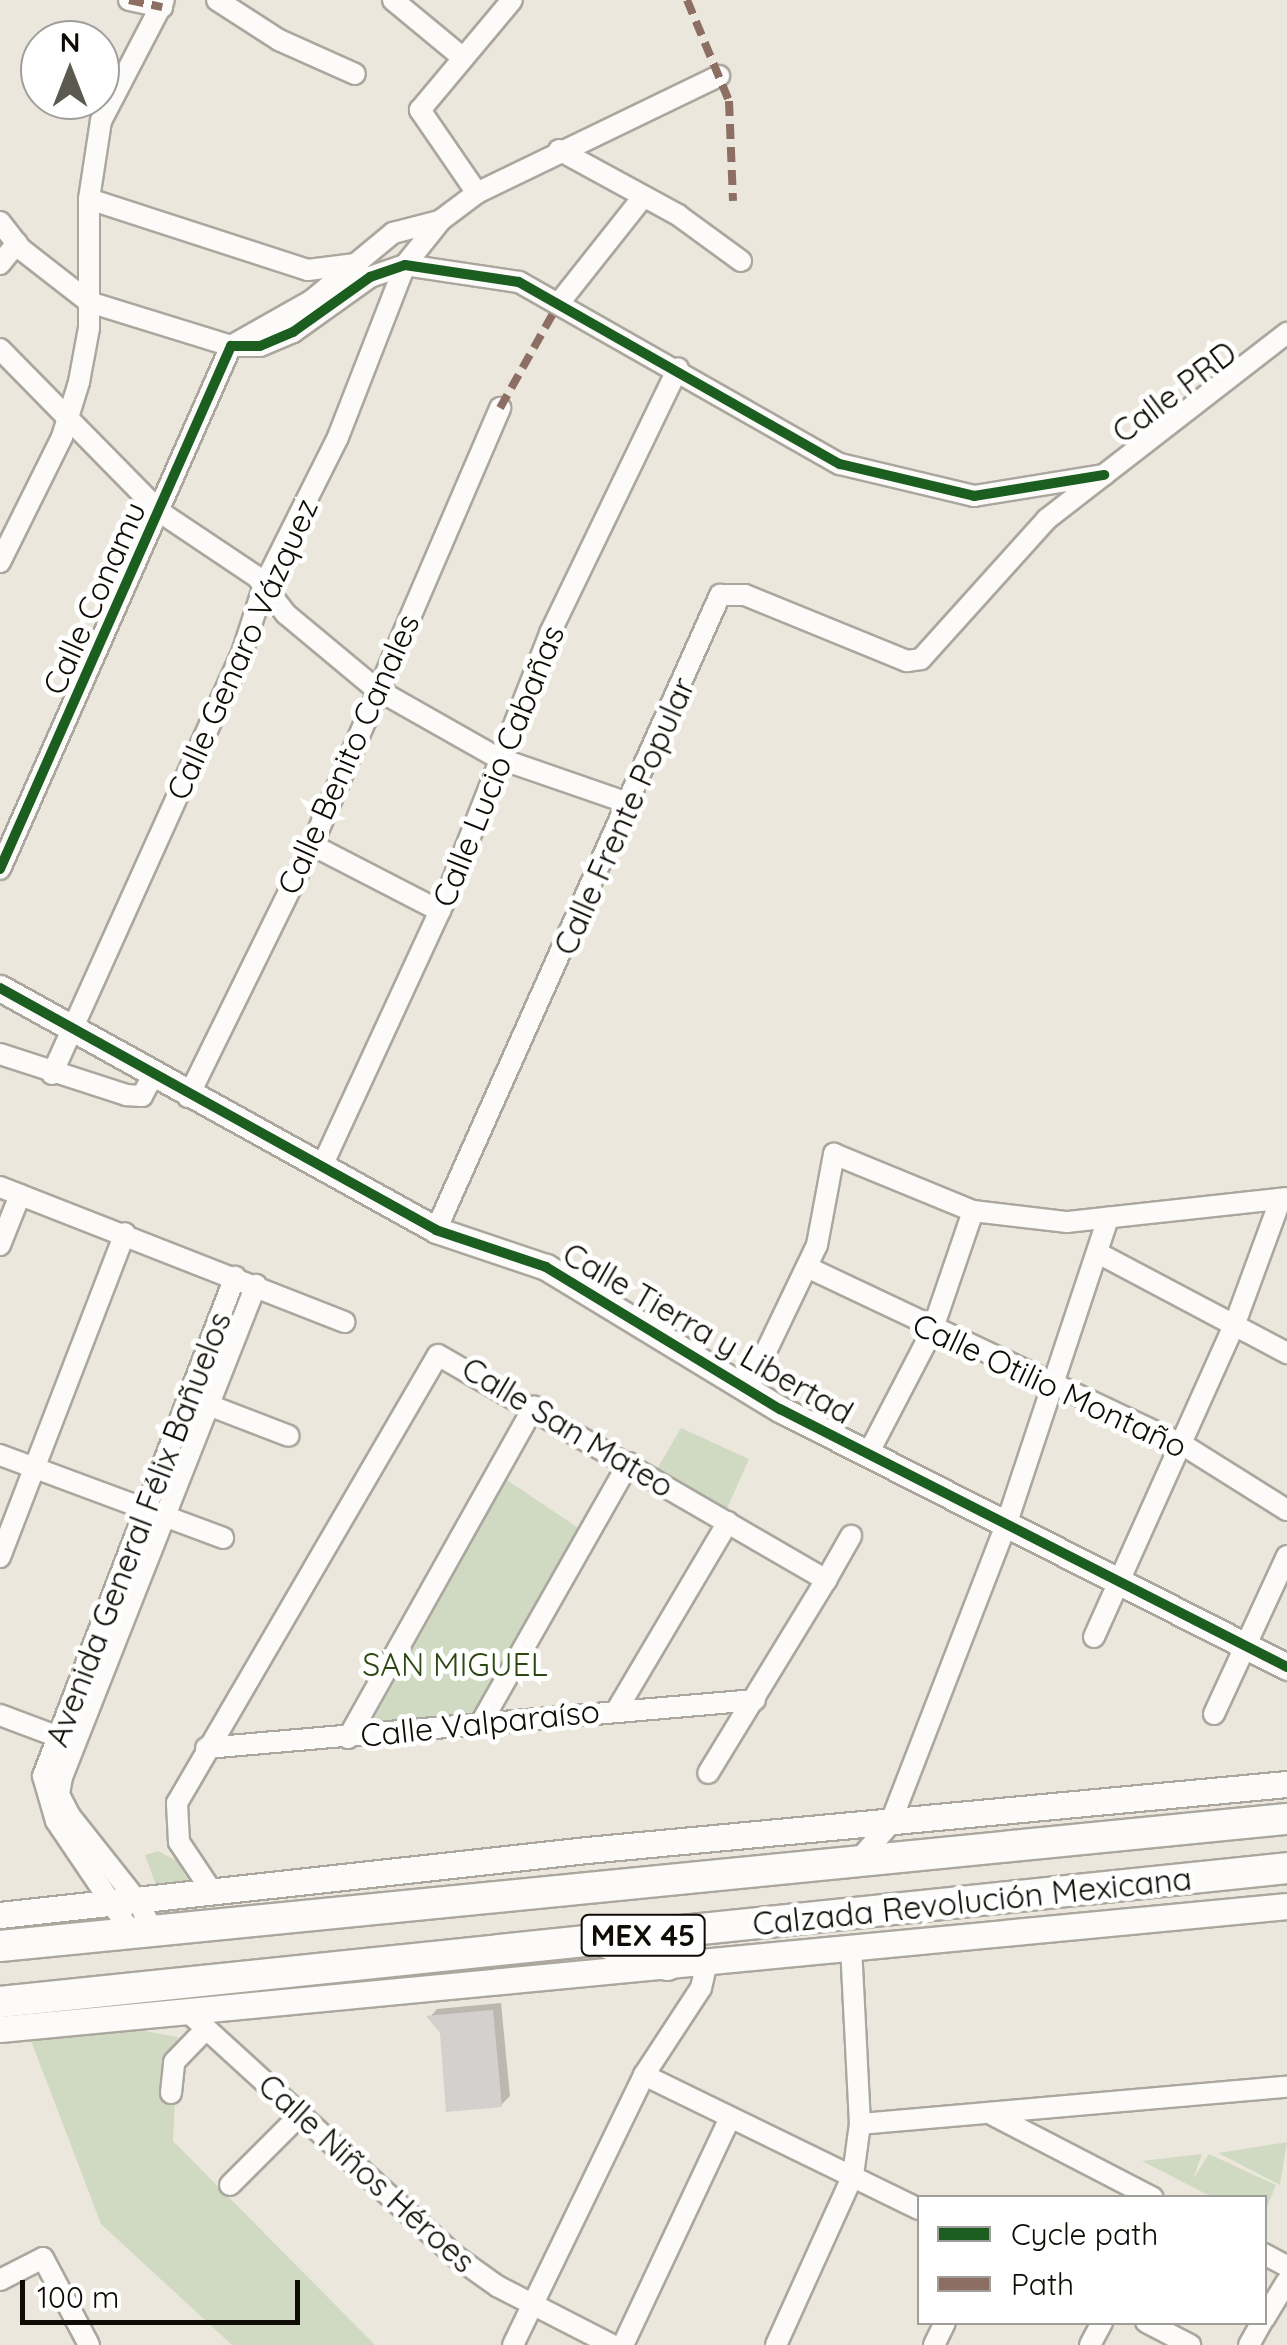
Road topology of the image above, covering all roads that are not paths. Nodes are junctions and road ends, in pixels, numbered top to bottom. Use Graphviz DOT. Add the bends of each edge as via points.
graph roads {
  1 [pos="129,0"];
  2 [pos="216,0"];
  3 [pos="393,0"];
  4 [pos="512,0"];
  5 [pos="163,4"];
  6 [pos="416,7"];
  7 [pos="464,58"];
  8 [pos="355,74"];
  9 [pos="719,76"];
  10 [pos="559,150"];
  11 [pos="477,193"];
  12 [pos="643,197"];
  13 [pos="88,200"];
  14 [pos="441,220"];
  15 [pos="0,222"];
  16 [pos="17,244"];
  17 [pos="741,261"];
  18 [pos="0,264"];
  19 [pos="356,264"];
  20 [pos="405,265"];
  21 [pos="88,302"];
  22 [pos="559,303"];
  23 [pos="1287,334"];
  24 [pos="231,346"];
  25 [pos="0,349"];
  26 [pos="678,368"];
  27 [pos="500,408"];
  28 [pos="69,414"];
  29 [pos="1104,475"];
  30 [pos="160,512"];
  31 [pos="0,562"];
  32 [pos="264,585"];
  33 [pos="921,659"];
  34 [pos="376,690"];
  35 [pos="498,758"];
  36 [pos="630,804"];
  37 [pos="312,845"];
  38 [pos="0,869"];
  39 [pos="440,911"];
  40 [pos="0,988"];
  41 [pos="74,1031"];
  42 [pos="0,1054"];
  43 [pos="52,1074"];
  44 [pos="152,1077"];
  45 [pos="188,1097"];
  46 [pos="322,1166"];
  47 [pos="10,1191"];
  48 [pos="1284,1200"];
  49 [pos="973,1211"];
  50 [pos="1108,1218"];
  51 [pos="436,1230"];
  52 [pos="125,1233"];
  53 [pos="0,1246"];
  54 [pos="1098,1254"];
  55 [pos="808,1268"];
  56 [pos="246,1281"];
  57 [pos="345,1322"];
  58 [pos="1234,1326"];
  59 [pos="932,1330"];
  60 [pos="1287,1353"];
  61 [pos="1052,1385"];
  62 [pos="748,1389"];
  63 [pos="198,1401"];
  64 [pos="534,1407"];
  65 [pos="290,1436"];
  66 [pos="1180,1443"];
  67 [pos="868,1454"];
  68 [pos="0,1455"];
  69 [pos="629,1463"];
  70 [pos="34,1468"];
  71 [pos="1287,1510"];
  72 [pos="156,1513"];
  73 [pos="728,1522"];
  74 [pos="1006,1524"];
  75 [pos="851,1536"];
  76 [pos="224,1538"];
  77 [pos="1287,1556"];
  78 [pos="0,1557"];
  79 [pos="826,1580"];
  80 [pos="1122,1585"];
  81 [pos="1094,1637"];
  82 [pos="1250,1649"];
  83 [pos="1287,1667"];
  84 [pos="755,1700"];
  85 [pos="618,1708"];
  86 [pos="1214,1714"];
  87 [pos="0,1715"];
  88 [pos="481,1723"];
  89 [pos="348,1738"];
  90 [pos="65,1739"];
  91 [pos="206,1748"];
  92 [pos="708,1774"];
  93 [pos="1287,1784"];
  94 [pos="1287,1819"];
  95 [pos="890,1824"];
  96 [pos="856,1863"];
  97 [pos="1287,1868"];
  98 [pos="212,1890"];
  99 [pos="128,1905"];
  100 [pos="1287,1906"];
  101 [pos="0,1915"];
  102 [pos="143,1934"];
  103 [pos="597,1940"];
  104 [pos="0,1946"];
  105 [pos="851,1949"];
  106 [pos="707,1962"];
  107 [pos="667,1965"];
  108 [pos="6,2015"];
  109 [pos="197,2020"];
  110 [pos="644,2075"];
  111 [pos="1287,2087"];
  112 [pos="170,2093"];
  113 [pos="300,2114"];
  114 [pos="991,2114"];
  115 [pos="730,2118"];
  116 [pos="860,2124"];
  117 [pos="853,2175"];
  118 [pos="230,2185"];
  119 [pos="1148,2195"];
  120 [pos="917,2207"];
  121 [pos="0,2280"];
  122 [pos="1287,2281"];
  123 [pos="532,2305"];
  124 [pos="1267,2316"];
  125 [pos="1152,2325"];
  126 [pos="89,2345"];
  127 [pos="512,2345"];
  128 [pos="612,2345"];
  129 [pos="623,2345"];
  130 [pos="776,2345"];
  131 [pos="1190,2345"];
  1 -- 5 [label="street"];
  2 -- 8 [label="street" via="278,40"];
  3 -- 6 [label="street"];
  4 -- 7 [label="street"];
  5 -- 13 [label="street" via="100,121"];
  6 -- 7 [label="street"];
  7 -- 11 [label="street" via="420,110"];
  9 -- 10 [label="street"];
  10 -- 11 [label="street"];
  10 -- 12 [label="street"];
  11 -- 14 [label="street"];
  12 -- 17 [label="street"];
  12 -- 22 [label="street"];
  13 -- 19 [label="street" via="308,270"];
  13 -- 21 [label="street"];
  14 -- 19 [label="street" via="394,234"];
  14 -- 20 [label="street"];
  15 -- 16 [label="street"];
  16 -- 18 [label="street"];
  16 -- 21 [label="street"];
  19 -- 24 [label="street" via="311,301"];
  20 -- 22 [label="street" via="519,282"];
  20 -- 24 [label="street" via="370,277 293,332 260,346"];
  20 -- 32 [label="street, Calle Genaro Vázquez" via="338,437"];
  21 -- 24 [label="street"];
  21 -- 28 [label="street"];
  22 -- 26 [label="street"];
  23 -- 29 [label="street, Calle PRD"];
  24 -- 30 [label="street, Calle Conamu"];
  25 -- 28 [label="street"];
  26 -- 29 [label="street" via="840,464 974,496"];
  26 -- 35 [label="street, Calle Lucio Cabañas" via="598,528"];
  27 -- 34 [label="street, Calle Benito Canales"];
  28 -- 30 [label="street"];
  28 -- 31 [label="street"];
  29 -- 33 [label="street, Calle PRD" via="1047,519"];
  30 -- 32 [label="street"];
  30 -- 38 [label="street, Calle Conamu"];
  32 -- 34 [label="street" via="286,614"];
  32 -- 41 [label="street, Calle Genaro Vázquez" via="243,650"];
  33 -- 36 [label="street, Calle Frente Popular" via="907,661 745,595 720,595"];
  34 -- 35 [label="street"];
  34 -- 37 [label="street, Calle Benito Canales"];
  35 -- 36 [label="street"];
  35 -- 39 [label="street, Calle Lucio Cabañas"];
  36 -- 51 [label="street, Calle Frente Popular"];
  37 -- 39 [label="street"];
  37 -- 45 [label="street, Calle Benito Canales"];
  39 -- 46 [label="street, Calle Lucio Cabañas"];
  40 -- 41 [label="street, Calle Tierra y Libertad"];
  41 -- 43 [label="street, Calle Genaro Vázquez"];
  41 -- 44 [label="street, Calle Tierra y Libertad"];
  42 -- 43 [label="street"];
  43 -- 44 [label="street" via="142,1096"];
  44 -- 45 [label="street, Calle Tierra y Libertad"];
  45 -- 46 [label="street, Calle Tierra y Libertad"];
  46 -- 51 [label="street, Calle Tierra y Libertad"];
  47 -- 52 [label="street"];
  47 -- 53 [label="street"];
  48 -- 50 [label="street"];
  48 -- 58 [label="street"];
  49 -- 50 [label="street" via="1067,1222"];
  49 -- 55 [label="street" via="834,1154"];
  49 -- 59 [label="street"];
  50 -- 54 [label="street"];
  51 -- 62 [label="street, Calle Tierra y Libertad" via="546,1267"];
  52 -- 56 [label="street"];
  52 -- 70 [label="street"];
  54 -- 58 [label="street"];
  54 -- 61 [label="street"];
  55 -- 59 [label="street, Calle Otilio Montaño"];
  55 -- 62 [label="street"];
  56 -- 57 [label="street"];
  56 -- 63 [label="street, Avenida General Félix Bañuelos"];
  58 -- 60 [label="street"];
  58 -- 66 [label="street"];
  59 -- 61 [label="street, Calle Otilio Montaño"];
  59 -- 67 [label="street"];
  61 -- 66 [label="street, Calle Otilio Montaño"];
  61 -- 74 [label="street"];
  62 -- 67 [label="street, Calle Tierra y Libertad"];
  63 -- 65 [label="street"];
  63 -- 72 [label="street, Avenida General Félix Bañuelos"];
  64 -- 69 [label="street, Calle San Mateo"];
  64 -- 89 [label="street"];
  64 -- 91 [label="street, Calle San Mateo" via="448,1356 429,1360"];
  66 -- 71 [label="street, Calle Otilio Montaño"];
  66 -- 80 [label="street"];
  67 -- 74 [label="street, Calle Tierra y Libertad"];
  68 -- 70 [label="street"];
  69 -- 73 [label="street, Calle San Mateo"];
  69 -- 88 [label="street"];
  70 -- 72 [label="street"];
  70 -- 78 [label="street"];
  72 -- 76 [label="street"];
  72 -- 90 [label="street, Avenida General Félix Bañuelos"];
  73 -- 79 [label="street, Calle San Mateo"];
  73 -- 85 [label="street"];
  74 -- 80 [label="street, Calle Tierra y Libertad"];
  74 -- 95 [label="street"];
  75 -- 79 [label="street"];
  77 -- 82 [label="street"];
  79 -- 84 [label="street"];
  80 -- 81 [label="street"];
  80 -- 82 [label="street, Calle Tierra y Libertad"];
  82 -- 83 [label="street, Calle Tierra y Libertad"];
  82 -- 86 [label="street"];
  84 -- 85 [label="street, Calle Valparaíso"];
  84 -- 92 [label="street"];
  85 -- 88 [label="street, Calle Valparaíso"];
  87 -- 90 [label="street"];
  88 -- 89 [label="street, Calle Valparaíso"];
  89 -- 91 [label="street, Calle Valparaíso"];
  90 -- 99 [label="street, Avenida General Félix Bañuelos" via="52,1795"];
  91 -- 98 [label="street, Calle San Mateo" via="174,1824"];
  93 -- 95 [label="street"];
  94 -- 96 [label="main road, Calzada Revolución Mexicana / MEX 45"];
  95 -- 96 [label="street"];
  95 -- 98 [label="street"];
  96 -- 102 [label="main road, Calzada Revolución Mexicana / MEX 45"];
  97 -- 103 [label="main road, Calzada Revolución Mexicana / MEX 45"];
  98 -- 99 [label="street"];
  99 -- 101 [label="street"];
  99 -- 102 [label="street, Avenida General Félix Bañuelos"];
  100 -- 105 [label="street"];
  102 -- 104 [label="main road, Calzada Revolución Mexicana / MEX 45"];
  103 -- 107 [label="main road"];
  103 -- 108 [label="main road, Calzada Revolución Mexicana / MEX 45"];
  105 -- 106 [label="street"];
  105 -- 116 [label="street"];
  106 -- 107 [label="street"];
  106 -- 110 [label="street" via="700,1988"];
  107 -- 109 [label="street"];
  108 -- 109 [label="street"];
  109 -- 112 [label="street" via="174,2062"];
  109 -- 113 [label="street, Calle Niños Héroes"];
  110 -- 115 [label="street"];
  110 -- 123 [label="street"];
  111 -- 114 [label="street"];
  113 -- 118 [label="street"];
  113 -- 123 [label="street, Calle Niños Héroes" via="455,2256"];
  114 -- 116 [label="street"];
  114 -- 119 [label="street"];
  115 -- 117 [label="street"];
  115 -- 129 [label="street"];
  116 -- 117 [label="street"];
  117 -- 120 [label="street"];
  117 -- 130 [label="street"];
  121 -- 126 [label="street" via="43,2258"];
  122 -- 124 [label="street"];
  123 -- 127 [label="street"];
  123 -- 128 [label="street, Calle Niños Héroes"];
  125 -- 131 [label="street"];
}
